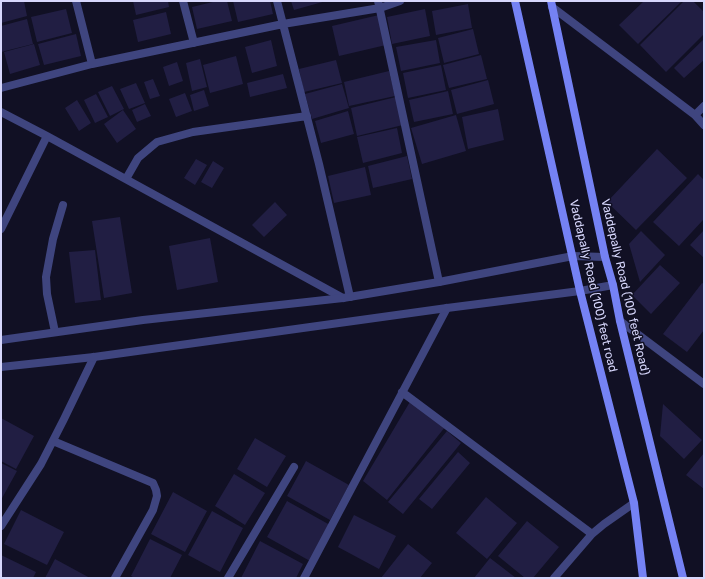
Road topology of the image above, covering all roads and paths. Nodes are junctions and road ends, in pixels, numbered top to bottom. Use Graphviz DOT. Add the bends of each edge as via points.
graph roads {
  1 [pos="76,1"];
  2 [pos="183,1"];
  3 [pos="277,1"];
  4 [pos="400,1"];
  5 [pos="515,1"];
  6 [pos="379,4"];
  7 [pos="551,4"];
  8 [pos="283,24"];
  9 [pos="194,43"];
  10 [pos="92,64"];
  11 [pos="1,88"];
  12 [pos="704,106"];
  13 [pos="1,112"];
  14 [pos="695,115"];
  15 [pos="307,116"];
  16 [pos="704,125"];
  17 [pos="47,136"];
  18 [pos="126,179"];
  19 [pos="64,205"];
  20 [pos="1,229"];
  21 [pos="573,256"];
  22 [pos="605,256"];
  23 [pos="440,282"];
  24 [pos="613,285"];
  25 [pos="580,291"];
  26 [pos="347,298"];
  27 [pos="447,308"];
  28 [pos="620,321"];
  29 [pos="55,332"];
  30 [pos="1,340"];
  31 [pos="94,357"];
  32 [pos="1,367"];
  33 [pos="704,384"];
  34 [pos="402,392"];
  35 [pos="53,441"];
  36 [pos="294,467"];
  37 [pos="634,503"];
  38 [pos="1,526"];
  39 [pos="592,534"];
  40 [pos="115,578"];
  41 [pos="228,578"];
  42 [pos="304,578"];
  43 [pos="554,578"];
  44 [pos="643,578"];
  45 [pos="683,578"];
  1 -- 10 [label="street"];
  2 -- 9 [label="street"];
  3 -- 8 [label="street"];
  4 -- 6 [label="street"];
  5 -- 21 [label="main road, Vaddapally Road (100) feet road"];
  6 -- 8 [label="street"];
  6 -- 23 [label="street"];
  7 -- 14 [label="street"];
  7 -- 22 [label="main road, Vaddepally Road (100 feet Road)"];
  8 -- 9 [label="street"];
  8 -- 15 [label="street"];
  9 -- 10 [label="street"];
  10 -- 11 [label="street"];
  12 -- 14 [label="street"];
  13 -- 17 [label="street"];
  14 -- 16 [label="street"];
  15 -- 18 [label="street" via="193,132 157,142 138,158"];
  15 -- 26 [label="street"];
  17 -- 18 [label="street"];
  17 -- 20 [label="street"];
  18 -- 26 [label="street"];
  19 -- 29 [label="street" via="53,238 46,276"];
  21 -- 22 [label="street"];
  21 -- 23 [label="street"];
  21 -- 25 [label="main road, Vaddapally Road (100) feet road"];
  22 -- 24 [label="main road, Vaddepally Road (100 feet Road)"];
  23 -- 26 [label="street"];
  24 -- 25 [label="street"];
  24 -- 28 [label="main road, Vaddepally Road (100 feet Road)"];
  25 -- 27 [label="street"];
  25 -- 37 [label="main road, Vaddapally Road (100) feet road"];
  26 -- 29 [label="street"];
  27 -- 31 [label="street"];
  27 -- 34 [label="street"];
  28 -- 33 [label="street"];
  28 -- 45 [label="main road, Vaddepally Road (100 feet Road)"];
  29 -- 30 [label="street"];
  31 -- 32 [label="street"];
  31 -- 35 [label="street"];
  34 -- 39 [label="street"];
  34 -- 42 [label="street"];
  35 -- 38 [label="street"];
  35 -- 40 [label="street" via="153,482 157,496 153,510"];
  36 -- 41 [label="street"];
  37 -- 39 [label="street"];
  37 -- 44 [label="main road, Vaddapally Road (100) feet road"];
  39 -- 43 [label="street"];
}
